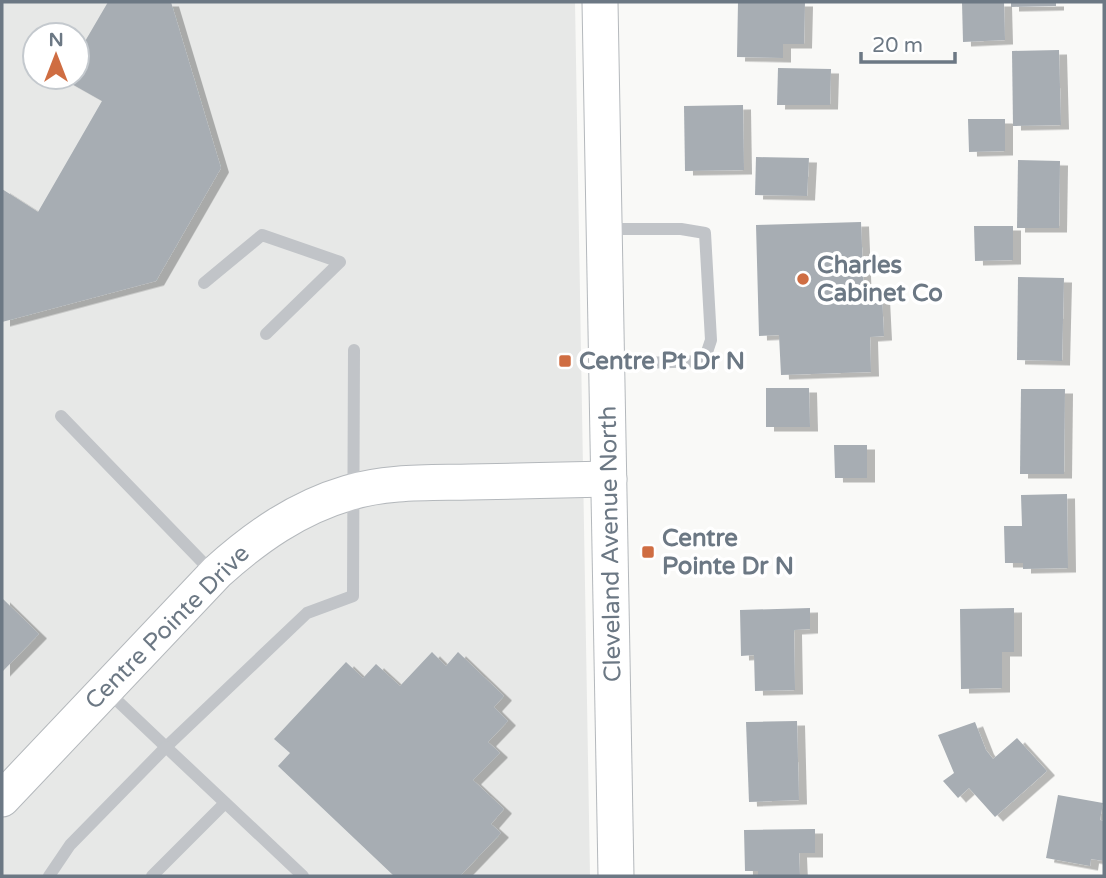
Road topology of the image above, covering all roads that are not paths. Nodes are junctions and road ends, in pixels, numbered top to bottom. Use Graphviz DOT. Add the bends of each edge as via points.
graph roads {
  1 [pos="600,2"];
  2 [pos="604,229"];
  3 [pos="204,283"];
  4 [pos="266,334"];
  5 [pos="354,350"];
  6 [pos="607,364"];
  7 [pos="61,416"];
  8 [pos="609,479"];
  9 [pos="351,492"];
  10 [pos="214,574"];
  11 [pos="104,688"];
  12 [pos="166,747"];
  13 [pos="2,799"];
  14 [pos="225,803"];
  15 [pos="49,876"];
  16 [pos="152,876"];
  17 [pos="303,876"];
  18 [pos="616,876"];
  1 -- 2 [label="street, Cleveland Avenue North"];
  2 -- 6 [label="street, Cleveland Avenue North"];
  2 -- 6 [label="lane" via="705,233 711,340 704,360"];
  3 -- 4 [label="lane" via="262,235 340,262"];
  5 -- 9 [label="lane"];
  6 -- 8 [label="street, Cleveland Avenue North"];
  7 -- 10 [label="lane"];
  8 -- 9 [label="street, Centre Pointe Drive" via="420,483"];
  8 -- 18 [label="street, Cleveland Avenue North"];
  9 -- 10 [label="street, Centre Pointe Drive" via="288,518 250,542"];
  9 -- 12 [label="lane" via="353,596 307,613"];
  10 -- 11 [label="street, Centre Pointe Drive"];
  11 -- 12 [label="lane"];
  11 -- 13 [label="street, Centre Pointe Drive"];
  12 -- 14 [label="lane"];
  12 -- 15 [label="lane" via="70,845"];
  14 -- 16 [label="lane"];
  14 -- 17 [label="lane"];
}
